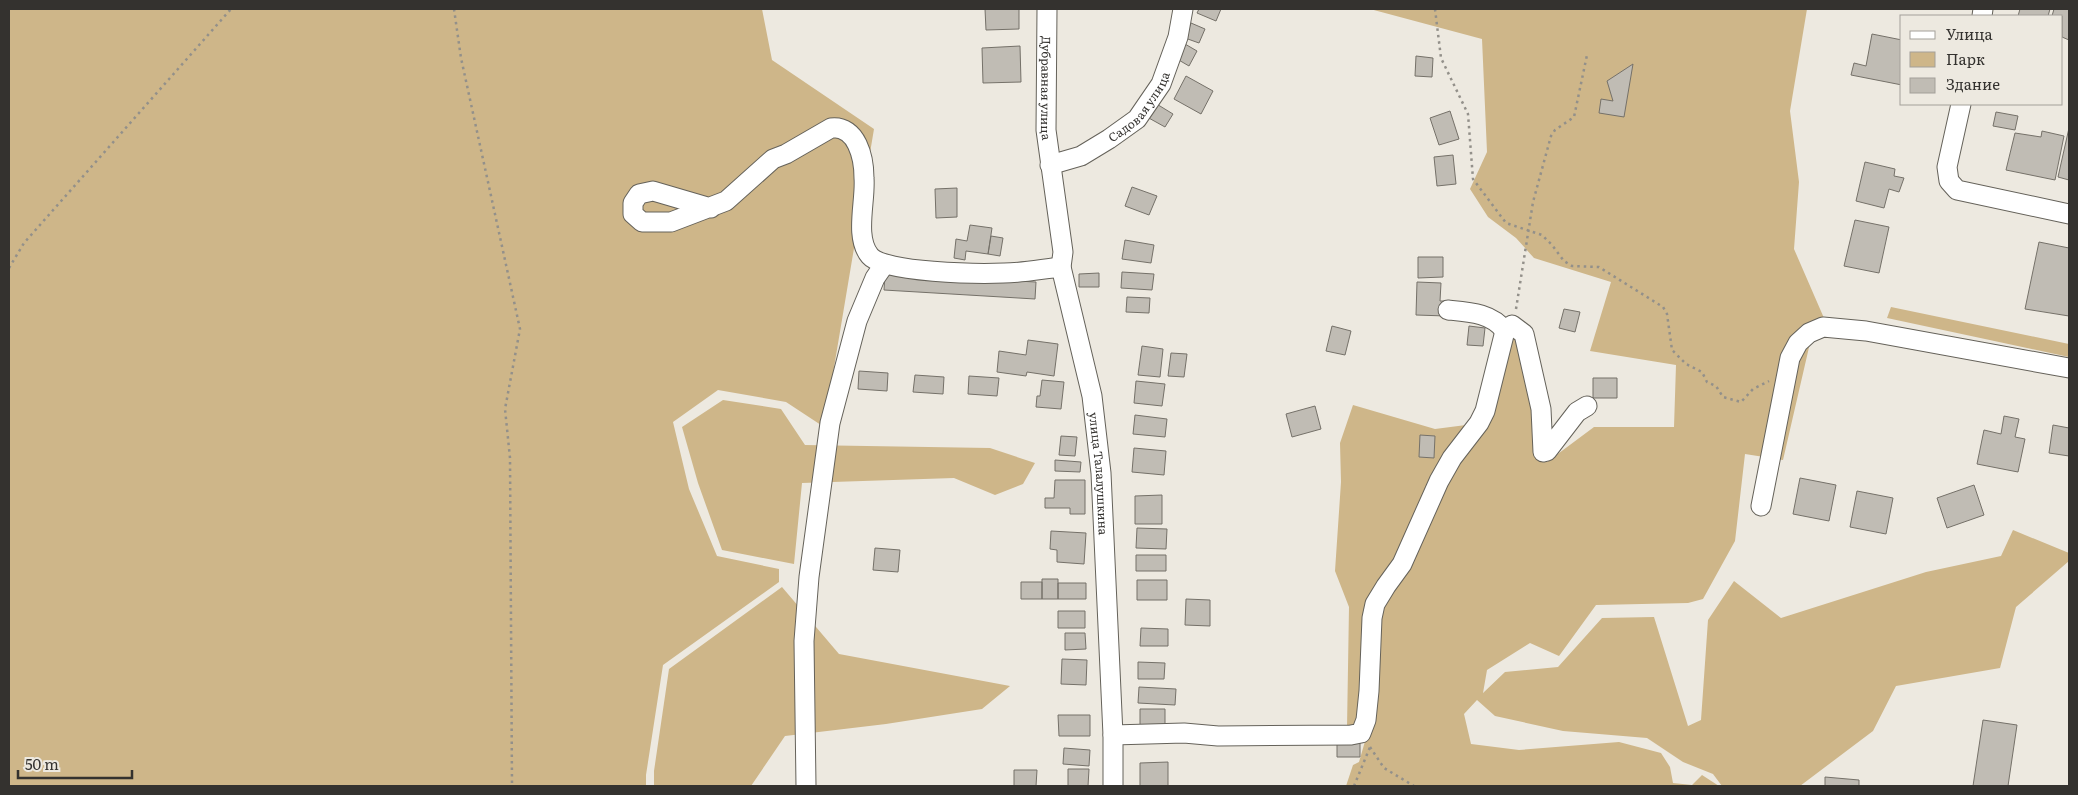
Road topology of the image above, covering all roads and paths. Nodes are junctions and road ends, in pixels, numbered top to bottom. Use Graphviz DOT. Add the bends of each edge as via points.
graph roads {
  1 [pos="231,9"];
  2 [pos="454,9"];
  3 [pos="1047,9"];
  4 [pos="1183,9"];
  5 [pos="1435,9"];
  6 [pos="1587,55"];
  7 [pos="1961,105"];
  8 [pos="1050,165"];
  9 [pos="711,208"];
  10 [pos="2069,214"];
  11 [pos="1528,230"];
  12 [pos="884,265"];
  13 [pos="1061,267"];
  14 [pos="9,268"];
  15 [pos="1448,310"];
  16 [pos="1509,328"];
  17 [pos="2069,368"];
  18 [pos="1788,370"];
  19 [pos="1587,406"];
  20 [pos="1761,506"];
  21 [pos="1113,735"];
  22 [pos="1365,740"];
  23 [pos="512,786"];
  24 [pos="806,786"];
  25 [pos="1113,786"];
  26 [pos="1354,786"];
  27 [pos="1414,786"];
  1 -- 14 [label="path" via="24,243"];
  2 -- 23 [label="path" via="461,58 520,329 505,409 510,458"];
  3 -- 8 [label="street, Дубравная улица" via="1045,89"];
  4 -- 8 [label="street, Садовая улица" via="1178,37 1161,84 1137,119 1081,156"];
  5 -- 11 [label="path" via="1441,58 1468,114 1473,179 1506,224"];
  6 -- 11 [label="path" via="1574,117 1551,136"];
  7 -- 10 [label="street" via="1947,167 1949,180 1957,190"];
  8 -- 13 [label="street, улица Талалушкина" via="1062,252"];
  9 -- 12 [label="street" via="726,201 773,159 837,127 846,130 860,149 864,178 863,243 870,257"];
  11 -- 16 [label="path"];
  11 -- 18 [label="path" via="1542,234 1572,266 1599,267 1663,306 1672,350 1686,364 1702,372 1723,397 1740,402 1753,389"];
  12 -- 13 [label="street" via="928,271 1004,273"];
  12 -- 24 [label="street" via="856,321 830,423 809,577 804,641"];
  13 -- 21 [label="street, улица Талалушкина" via="1092,396 1102,473"];
  15 -- 16 [label="street" via="1480,314"];
  16 -- 19 [label="street" via="1524,334 1541,409 1543,452 1577,412"];
  16 -- 22 [label="street" via="1479,424 1452,458 1402,564 1375,604"];
  17 -- 18 [label="street" via="1866,331 1823,328 1809,333 1798,344"];
  18 -- 20 [label="street"];
  21 -- 22 [label="street" via="1351,735"];
  21 -- 25 [label="street, улица Талалушкина"];
  22 -- 26 [label="path"];
  22 -- 27 [label="path" via="1384,768"];
}
